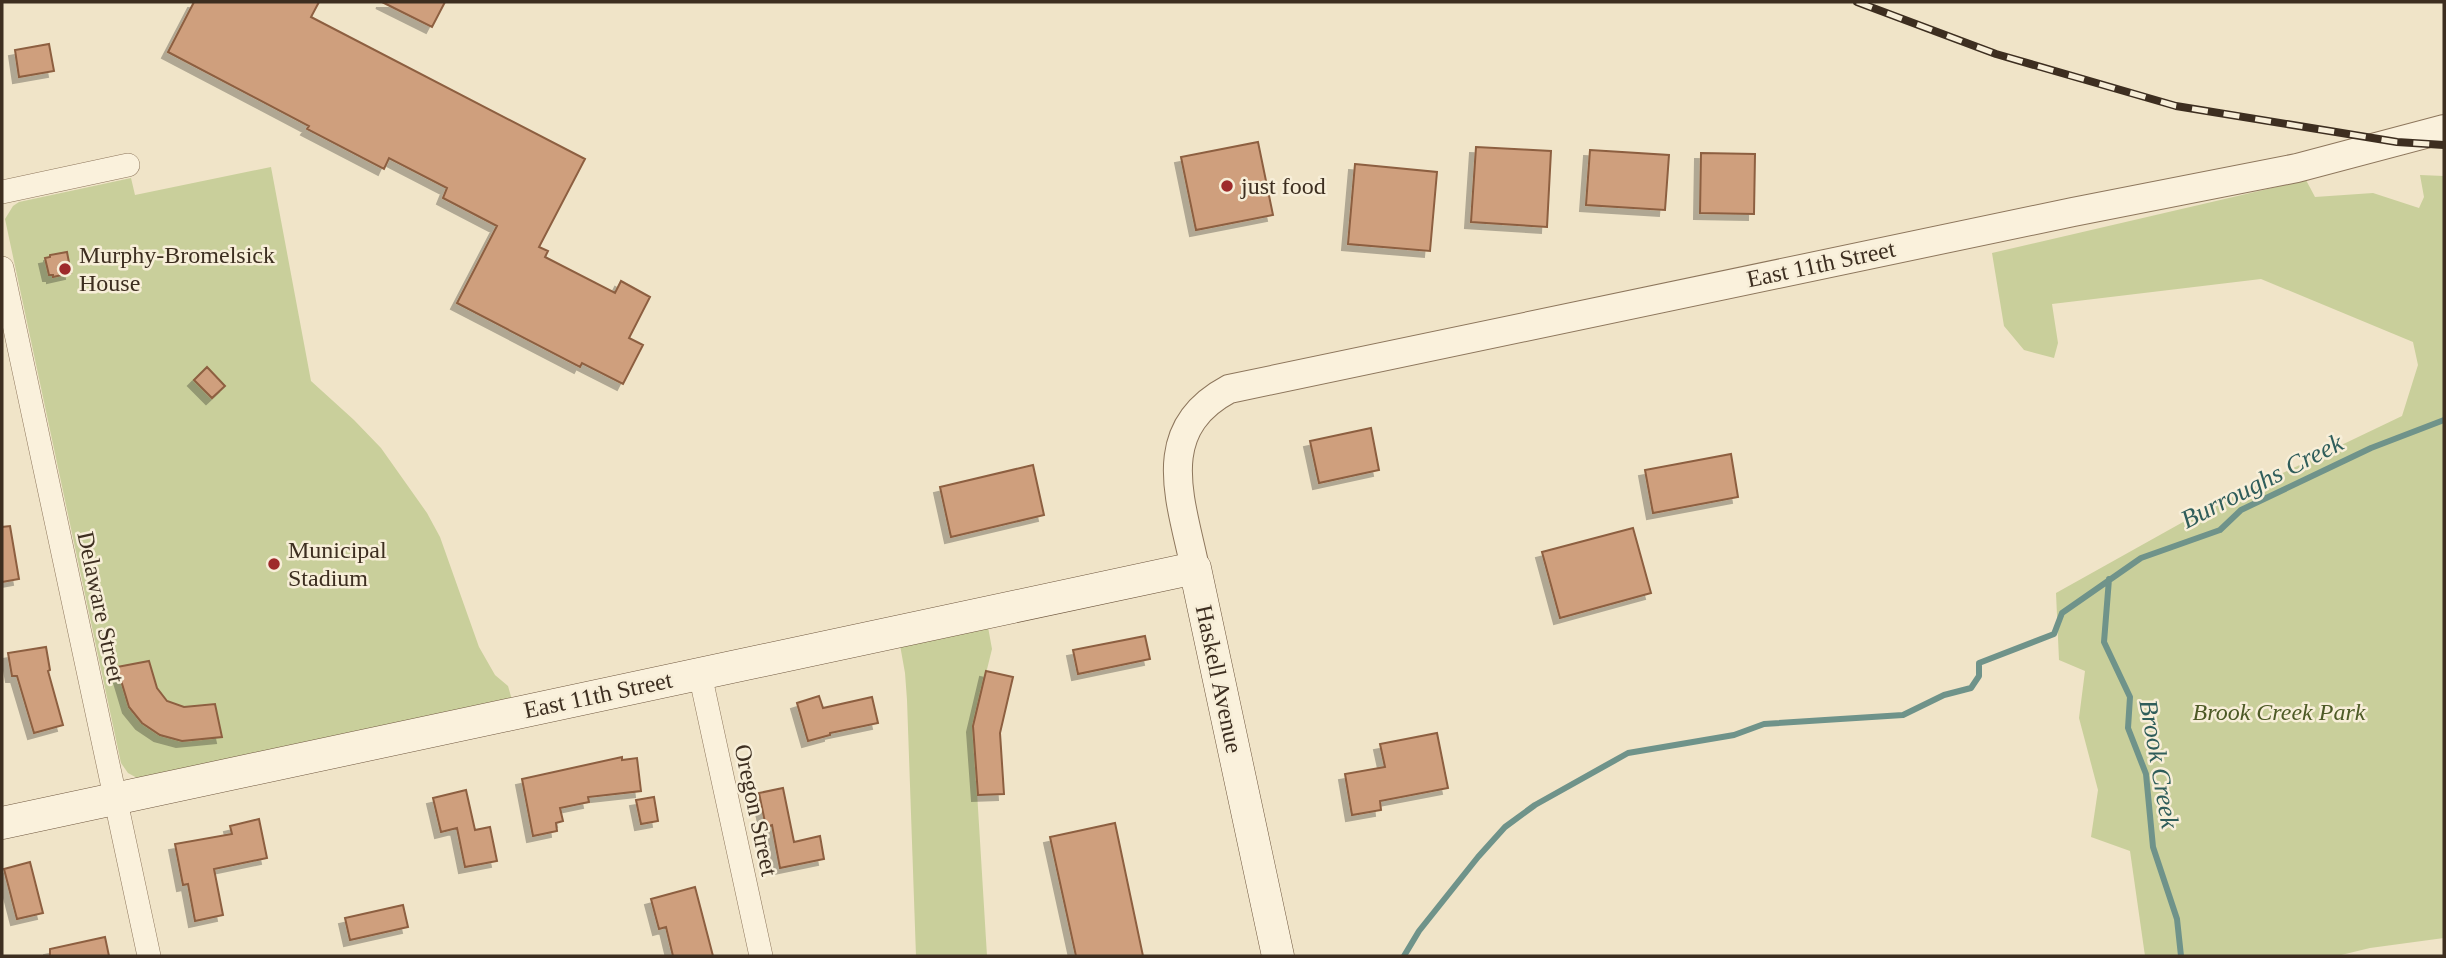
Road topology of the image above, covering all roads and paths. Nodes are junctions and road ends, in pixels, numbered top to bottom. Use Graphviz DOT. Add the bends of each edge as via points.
graph roads {
  1 [pos="2444,130"];
  2 [pos="128,165"];
  3 [pos="2,192"];
  4 [pos="2,268"];
  5 [pos="1203,408"];
  6 [pos="1195,568"];
  7 [pos="700,674"];
  8 [pos="115,799"];
  9 [pos="2,823"];
  10 [pos="149,956"];
  11 [pos="761,956"];
  12 [pos="1278,956"];
  1 -- 5 [label="street, East 11th Street" via="2297,168 1250,383 1229,389"];
  2 -- 3 [label="street"];
  4 -- 8 [label="street, Delaware Street"];
  5 -- 6 [label="street, Haskell Avenue" via="1191,421 1177,461"];
  6 -- 7 [label="main road, East 11th Street"];
  6 -- 12 [label="main road, Haskell Avenue"];
  7 -- 8 [label="main road, East 11th Street"];
  7 -- 11 [label="street, Oregon Street"];
  8 -- 9 [label="main road, East 11th Street"];
  8 -- 10 [label="street, Delaware Street"];
}
